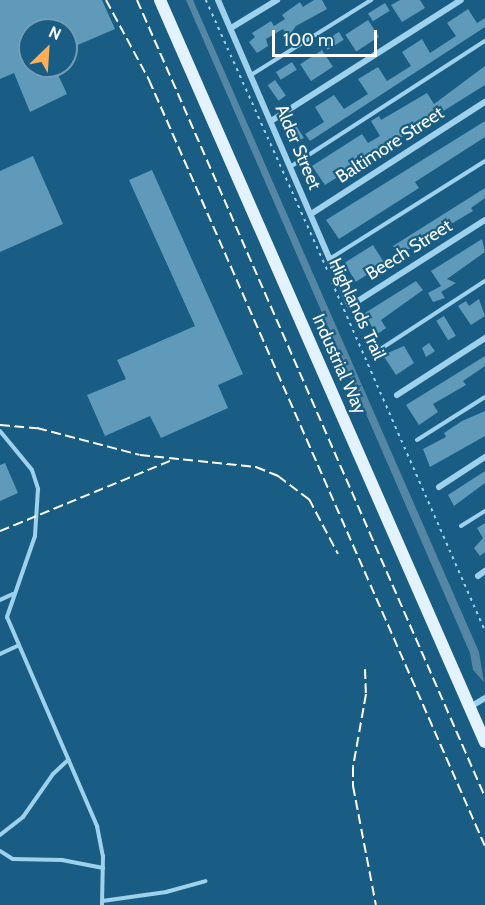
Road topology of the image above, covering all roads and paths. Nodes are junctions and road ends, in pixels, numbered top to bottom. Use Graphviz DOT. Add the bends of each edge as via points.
graph roads {
  1 [pos="160,0"];
  2 [pos="206,0"];
  3 [pos="218,0"];
  4 [pos="277,0"];
  5 [pos="370,0"];
  6 [pos="461,0"];
  7 [pos="231,28"];
  8 [pos="485,41"];
  9 [pos="251,75"];
  10 [pos="485,102"];
  11 [pos="271,121"];
  12 [pos="485,161"];
  13 [pos="290,167"];
  14 [pos="310,214"];
  15 [pos="485,220"];
  16 [pos="331,258"];
  17 [pos="485,281"];
  18 [pos="350,306"];
  19 [pos="485,338"];
  20 [pos="376,352"];
  21 [pos="396,395"];
  22 [pos="485,397"];
  23 [pos="0,432"];
  24 [pos="417,440"];
  25 [pos="0,441"];
  26 [pos="9,441"];
  27 [pos="485,456"];
  28 [pos="439,487"];
  29 [pos="485,511"];
  30 [pos="461,526"];
  31 [pos="485,571"];
  32 [pos="478,576"];
  33 [pos="13,594"];
  34 [pos="0,600"];
  35 [pos="485,630"];
  36 [pos="17,646"];
  37 [pos="0,654"];
  38 [pos="485,698"];
  39 [pos="469,707"];
  40 [pos="485,742"];
  41 [pos="68,760"];
  42 [pos="0,835"];
  43 [pos="0,850"];
  44 [pos="104,868"];
  45 [pos="206,881"];
  46 [pos="102,903"];
  1 -- 39 [label="main road, Industrial Way"];
  2 -- 35 [label="path, Highlands Trail"];
  3 -- 7 [label="street, Alder Street"];
  4 -- 7 [label="street"];
  5 -- 9 [label="lane"];
  6 -- 11 [label="street"];
  7 -- 9 [label="street, Alder Street"];
  8 -- 13 [label="lane"];
  9 -- 11 [label="street, Alder Street"];
  10 -- 14 [label="street, Baltimore Street"];
  11 -- 13 [label="street, Alder Street"];
  12 -- 16 [label="lane"];
  13 -- 14 [label="street, Alder Street"];
  14 -- 16 [label="street, Alder Street"];
  15 -- 18 [label="street, Beech Street"];
  16 -- 18 [label="street, Alder Street"];
  17 -- 20 [label="lane"];
  19 -- 21 [label="street"];
  22 -- 24 [label="lane"];
  23 -- 26 [label="lane"];
  25 -- 26 [label="lane"];
  26 -- 33 [label="lane" via="32,470 38,489 34,536"];
  27 -- 28 [label="street"];
  29 -- 30 [label="lane"];
  31 -- 32 [label="street"];
  33 -- 34 [label="lane"];
  33 -- 36 [label="lane" via="8,617"];
  36 -- 37 [label="lane"];
  36 -- 41 [label="lane"];
  38 -- 39 [label="street"];
  39 -- 40 [label="main road, Industrial Way"];
  41 -- 42 [label="lane" via="52,774 23,817"];
  41 -- 44 [label="lane" via="98,826"];
  43 -- 44 [label="lane" via="13,858 62,860"];
  44 -- 46 [label="lane"];
  45 -- 46 [label="lane"];
}
